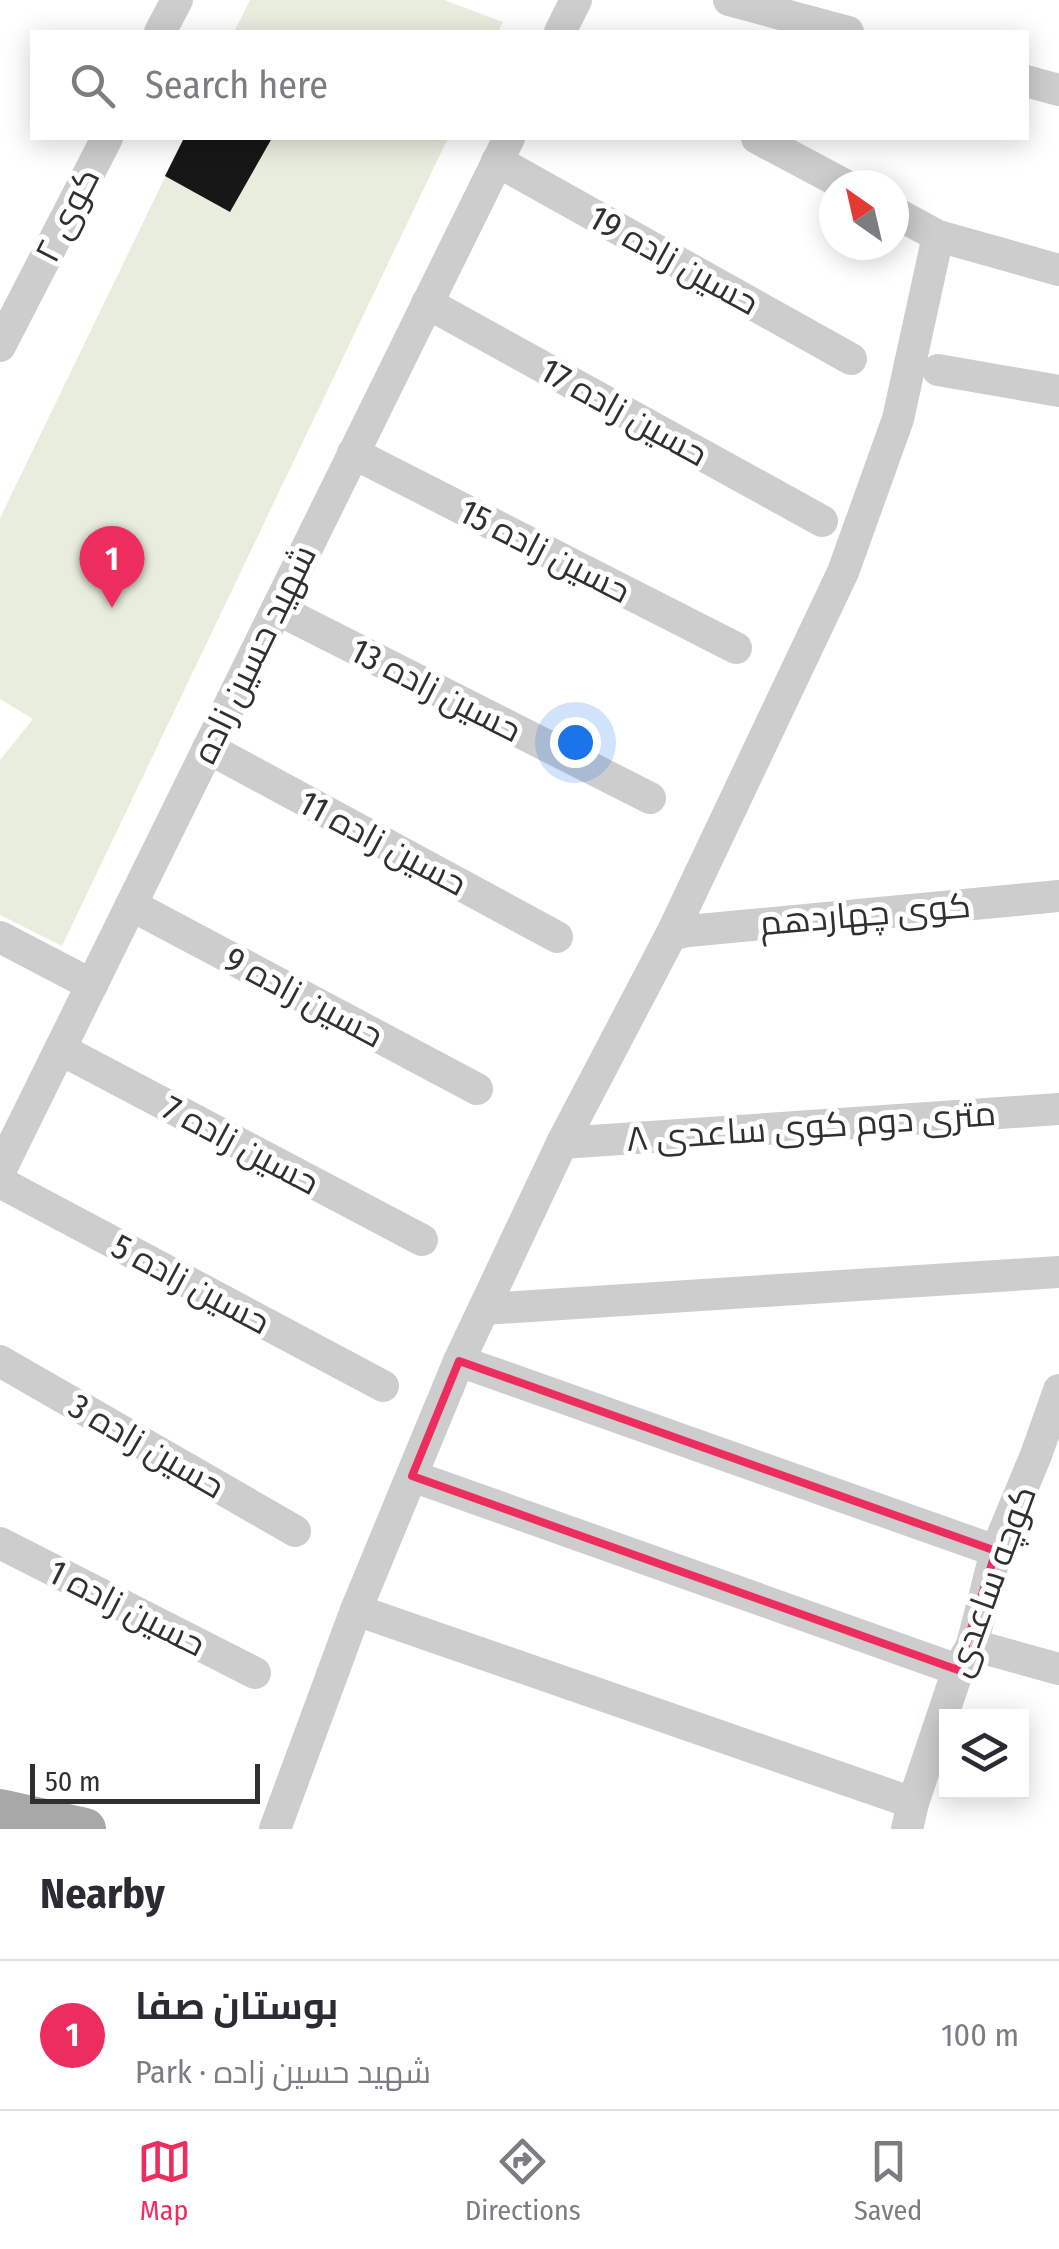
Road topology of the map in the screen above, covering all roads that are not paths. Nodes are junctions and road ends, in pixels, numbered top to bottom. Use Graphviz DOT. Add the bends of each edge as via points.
graph roads {
  1 [pos="177,0"];
  2 [pos="576,0"];
  3 [pos="729,0"];
  4 [pos="161,30"];
  5 [pos="563,30"];
  6 [pos="841,30"];
  7 [pos="1029,83"];
  8 [pos="1059,90"];
  9 [pos="106,140"];
  10 [pos="761,140"];
  11 [pos="503,149"];
  12 [pos="819,171"];
  13 [pos="909,220"];
  14 [pos="938,236"];
  15 [pos="1057,262"];
  16 [pos="428,303"];
  17 [pos="0,346"];
  18 [pos="851,358"];
  19 [pos="938,370"];
  20 [pos="1059,391"];
  21 [pos="353,454"];
  22 [pos="822,520"];
  23 [pos="276,609"];
  24 [pos="736,648"];
  25 [pos="208,748"];
  26 [pos="650,798"];
  27 [pos="1059,896"];
  28 [pos="131,905"];
  29 [pos="672,935"];
  30 [pos="0,937"];
  31 [pos="557,937"];
  32 [pos="92,985"];
  33 [pos="60,1050"];
  34 [pos="477,1089"];
  35 [pos="1059,1109"];
  36 [pos="562,1142"];
  37 [pos="0,1171"];
  38 [pos="0,1182"];
  39 [pos="422,1240"];
  40 [pos="1059,1272"];
  41 [pos="484,1308"];
  42 [pos="0,1360"];
  43 [pos="459,1361"];
  44 [pos="382,1386"];
  45 [pos="1059,1390"];
  46 [pos="1048,1457"];
  47 [pos="412,1476"];
  48 [pos="294,1531"];
  49 [pos="0,1543"];
  50 [pos="996,1552"];
  51 [pos="356,1610"];
  52 [pos="965,1658"];
  53 [pos="1059,1670"];
  54 [pos="255,1673"];
  55 [pos="0,1810"];
  56 [pos="910,1816"];
  57 [pos="85,1829"];
  58 [pos="275,1829"];
  1 -- 4 [label="street"];
  2 -- 5 [label="street"];
  3 -- 6 [label="street"];
  7 -- 8 [label="street"];
  9 -- 17 [label="street, کوی ۲"];
  10 -- 12 [label="street"];
  11 -- 16 [label="street, شهید حسین زاده"];
  11 -- 18 [label="street, حسین زاده 19"];
  13 -- 14 [label="street"];
  14 -- 15 [label="street"];
  14 -- 29 [label="street" via="898,419 844,572"];
  16 -- 21 [label="street, شهید حسین زاده"];
  16 -- 22 [label="street, حسین زاده 17"];
  19 -- 20 [label="street"];
  21 -- 23 [label="street, شهید حسین زاده"];
  21 -- 24 [label="street, حسین زاده 15"];
  23 -- 25 [label="street, شهید حسین زاده"];
  23 -- 26 [label="street, حسین زاده 13"];
  25 -- 28 [label="street, شهید حسین زاده"];
  25 -- 31 [label="street, حسین زاده 11"];
  27 -- 29 [label="street, کوی چهاردهم"];
  28 -- 32 [label="street, شهید حسین زاده"];
  28 -- 34 [label="street, حسین زاده 9"];
  29 -- 36 [label="street"];
  30 -- 32 [label="street"];
  32 -- 33 [label="street, شهید حسین زاده"];
  33 -- 37 [label="street, شهید حسین زاده"];
  33 -- 39 [label="street, حسین زاده 7"];
  35 -- 36 [label="street, ۸ متری دوم کوی ساعدی"];
  36 -- 41 [label="street"];
  38 -- 44 [label="street, حسین زاده 5"];
  40 -- 41 [label="street"];
  41 -- 43 [label="street"];
  42 -- 48 [label="street, حسین زاده 3"];
  43 -- 47 [label="street"];
  43 -- 50 [label="street"];
  45 -- 46 [label="street, کوچه ساعدی"];
  46 -- 50 [label="street, کوچه ساعدی"];
  47 -- 51 [label="street"];
  47 -- 52 [label="street"];
  49 -- 54 [label="street, حسین زاده 1"];
  50 -- 52 [label="street, کوچه ساعدی"];
  51 -- 56 [label="street"];
  51 -- 58 [label="street"];
  52 -- 53 [label="street"];
  52 -- 56 [label="street, کوچه ساعدی"];
  55 -- 57 [label="main road"];
}
